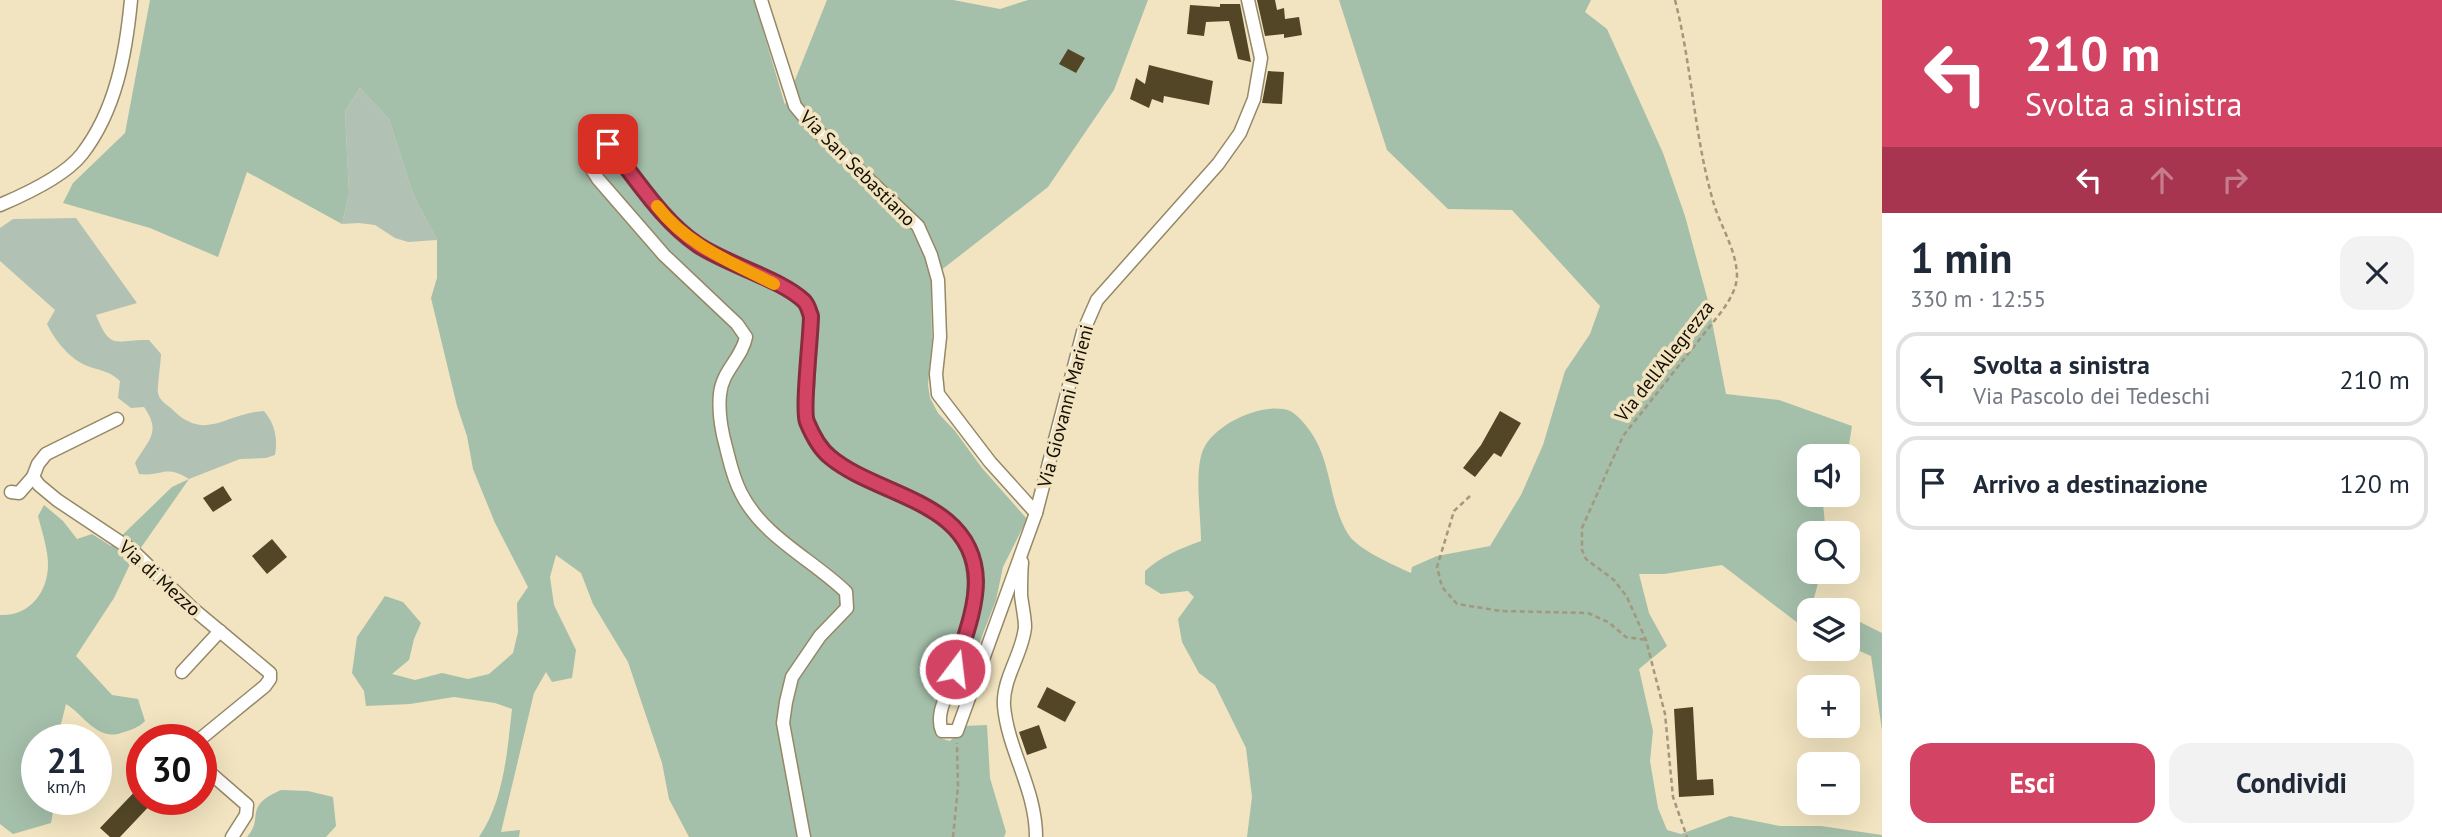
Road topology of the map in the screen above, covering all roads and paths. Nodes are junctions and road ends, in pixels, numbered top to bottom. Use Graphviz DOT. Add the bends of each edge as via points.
graph roads {
  1 [pos="131,0"];
  2 [pos="761,0"];
  3 [pos="1248,0"];
  4 [pos="1675,0"];
  5 [pos="0,205"];
  6 [pos="117,419"];
  7 [pos="33,477"];
  8 [pos="11,492"];
  9 [pos="1470,496"];
  10 [pos="1036,513"];
  11 [pos="1022,550"];
  12 [pos="220,631"];
  13 [pos="1646,640"];
  14 [pos="182,672"];
  15 [pos="217,725"];
  16 [pos="957,731"];
  17 [pos="217,779"];
  18 [pos="232,837"];
  19 [pos="804,837"];
  20 [pos="953,837"];
  21 [pos="1037,837"];
  22 [pos="1687,837"];
  1 -- 5 [label="street" via="122,66 105,117 81,155 43,186"];
  2 -- 10 [label="street, Via San Sebastiano" via="795,106 918,226 938,280 938,394"];
  3 -- 10 [label="street, Via Giovanni Marieni" via="1261,58 1254,99 1240,133 1097,300 1080,342"];
  4 -- 13 [label="path, Via dell'Allegrezza" via="1713,201 1735,260 1737,280 1722,311 1623,436 1582,528 1586,559 1614,580 1627,597"];
  6 -- 7 [label="street" via="46,454"];
  7 -- 8 [label="street" via="19,493"];
  7 -- 12 [label="street, Via di Mezzo" via="57,500 132,550"];
  9 -- 13 [label="path" via="1454,511 1437,567 1442,587 1457,604 1501,611 1588,614 1608,622 1626,637"];
  10 -- 11 [label="street, Via Giovanni Marieni"];
  11 -- 16 [label="street, Via Giovanni Marieni"];
  11 -- 21 [label="street" via="1025,628 1004,701 1007,730 1031,795"];
  12 -- 14 [label="street, Via di Mezzo"];
  12 -- 15 [label="street, Via di Mezzo" via="270,673 270,679"];
  13 -- 22 [label="path, Via dell'Allegrezza" via="1665,714 1673,797"];
  16 -- 19 [label="street" via="942,731 940,719 976,579 959,532 938,514 828,456 805,418 811,316 806,303 697,245 669,222 608,144 597,138 586,152 598,179 664,255 746,337 744,350 728,369 720,391 719,419 731,472 742,496 777,537 846,592 847,608 820,636 792,677 786,702 783,723"];
  16 -- 20 [label="path"];
  17 -- 18 [label="street" via="247,805"];
}
